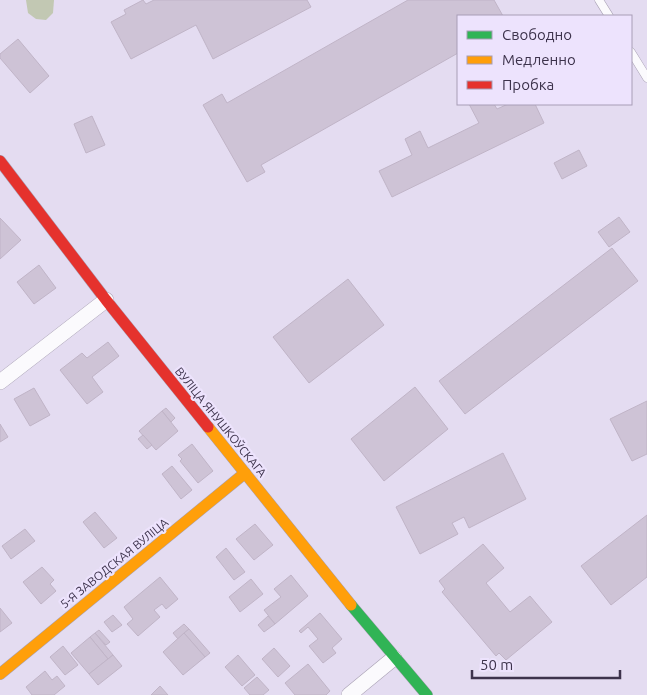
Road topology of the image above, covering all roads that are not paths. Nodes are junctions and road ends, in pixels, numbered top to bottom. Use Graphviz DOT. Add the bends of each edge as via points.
graph roads {
  1 [pos="598,0"];
  2 [pos="608,15"];
  3 [pos="632,54"];
  4 [pos="647,78"];
  5 [pos="0,161"];
  6 [pos="106,300"];
  7 [pos="0,382"];
  8 [pos="245,473"];
  9 [pos="394,658"];
  10 [pos="0,674"];
  11 [pos="349,695"];
  12 [pos="427,695"];
  1 -- 2 [label="lane"];
  3 -- 4 [label="lane"];
  5 -- 6 [label="street, ВУЛІЦА ЯНУШКОЎСКАГА"];
  6 -- 7 [label="street"];
  6 -- 8 [label="street, ВУЛІЦА ЯНУШКОЎСКАГА"];
  8 -- 9 [label="street, ВУЛІЦА ЯНУШКОЎСКАГА"];
  8 -- 10 [label="street, 5-Я ЗАВОДСКАЯ ВУЛІЦА"];
  9 -- 11 [label="street"];
  9 -- 12 [label="street, ВУЛІЦА ЯНУШКОЎСКАГА"];
}
